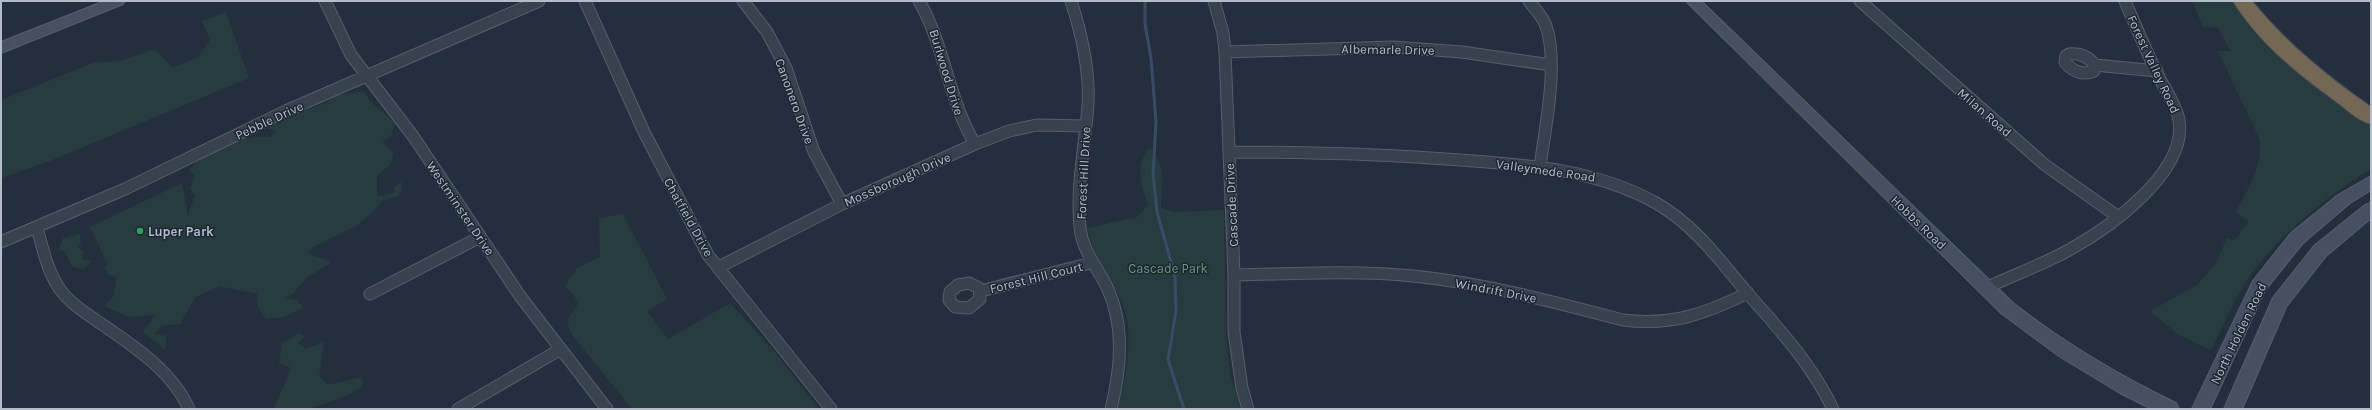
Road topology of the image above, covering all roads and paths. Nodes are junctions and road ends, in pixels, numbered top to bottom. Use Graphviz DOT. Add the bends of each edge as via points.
graph roads {
  1 [pos="118,1"];
  2 [pos="325,1"];
  3 [pos="539,1"];
  4 [pos="585,1"];
  5 [pos="743,1"];
  6 [pos="919,1"];
  7 [pos="1071,1"];
  8 [pos="1214,1"];
  9 [pos="1529,1"];
  10 [pos="1693,1"];
  11 [pos="1860,1"];
  12 [pos="2125,1"];
  13 [pos="2242,1"];
  14 [pos="1,48"];
  15 [pos="1225,52"];
  16 [pos="1551,65"];
  17 [pos="2095,65"];
  18 [pos="2157,71"];
  19 [pos="366,76"];
  20 [pos="2371,117"];
  21 [pos="1086,126"];
  22 [pos="975,144"];
  23 [pos="1229,152"];
  24 [pos="1540,167"];
  25 [pos="2371,182"];
  26 [pos="842,204"];
  27 [pos="2371,210"];
  28 [pos="2117,216"];
  29 [pos="37,228"];
  30 [pos="480,237"];
  31 [pos="1,242"];
  32 [pos="1091,263"];
  33 [pos="719,267"];
  34 [pos="1234,275"];
  35 [pos="1986,288"];
  36 [pos="981,291"];
  37 [pos="1748,293"];
  38 [pos="370,294"];
  39 [pos="561,349"];
  40 [pos="189,409"];
  41 [pos="458,409"];
  42 [pos="607,409"];
  43 [pos="831,409"];
  44 [pos="1111,409"];
  45 [pos="1248,409"];
  46 [pos="1833,409"];
  47 [pos="2170,409"];
  48 [pos="2201,409"];
  49 [pos="2233,409"];
  1 -- 14 [label="main road"];
  2 -- 19 [label="street, Westminster Drive" via="351,55"];
  3 -- 19 [label="street, Pebble Drive"];
  4 -- 33 [label="street, Chatfield Drive" via="644,132 708,255"];
  5 -- 26 [label="street, Canonero Drive" via="767,32 786,68 814,152"];
  6 -- 22 [label="street, Burlwood Drive" via="935,32 956,109"];
  7 -- 21 [label="street, Forest Hill Drive" via="1082,37 1088,72"];
  8 -- 15 [label="street, Cascade Drive" via="1223,33"];
  9 -- 16 [label="street" via="1541,15 1547,28 1551,44"];
  10 -- 35 [label="main road, Hobbs Road"];
  11 -- 28 [label="street, Milan Road" via="2045,165"];
  12 -- 18 [label="street, Forest Valley Road" via="2142,43"];
  13 -- 20 [label="highway" via="2274,41 2304,69"];
  15 -- 16 [label="street, Albemarle Drive" via="1393,47 1462,52"];
  15 -- 23 [label="street, Cascade Drive"];
  16 -- 24 [label="street"];
  17 -- 18 [label="street"];
  18 -- 28 [label="street, Forest Valley Road" via="2179,118 2180,132 2176,152 2163,172 2130,207"];
  19 -- 29 [label="street, Pebble Drive"];
  19 -- 30 [label="street, Westminster Drive" via="413,136"];
  21 -- 22 [label="street, Mossborough Drive" via="1037,125 1009,131"];
  21 -- 32 [label="street, Forest Hill Drive" via="1080,227"];
  22 -- 26 [label="street, Mossborough Drive"];
  23 -- 24 [label="street, Valleymede Road" via="1384,154"];
  23 -- 34 [label="street, Cascade Drive"];
  24 -- 37 [label="street, Valleymede Road" via="1604,178 1658,204 1684,222"];
  25 -- 48 [label="main road, North Holden Road" via="2344,199 2297,238 2258,286"];
  26 -- 33 [label="street, Mossborough Drive"];
  27 -- 49 [label="main road, North Holden Road" via="2320,252 2279,303"];
  28 -- 35 [label="street, Forest Valley Road" via="2071,249"];
  29 -- 31 [label="street, Pebble Drive"];
  29 -- 40 [label="street" via="50,273 60,289 76,307 145,354 183,395"];
  30 -- 38 [label="street"];
  30 -- 39 [label="street, Westminster Drive" via="520,296"];
  32 -- 36 [label="street, Forest Hill Court"];
  32 -- 44 [label="street, Forest Hill Drive" via="1113,299 1120,335 1120,355"];
  33 -- 43 [label="street, Chatfield Drive"];
  34 -- 37 [label="street, Windrift Drive" via="1328,272 1420,277 1505,290 1642,323 1685,321 1715,310"];
  34 -- 45 [label="street, Cascade Drive" via="1234,332 1242,388"];
  35 -- 47 [label="main road, Hobbs Road" via="2030,328 2078,360"];
  37 -- 46 [label="street, Valleymede Road" via="1801,353 1814,371"];
  39 -- 41 [label="street"];
  39 -- 42 [label="street, Westminster Drive"];
}
